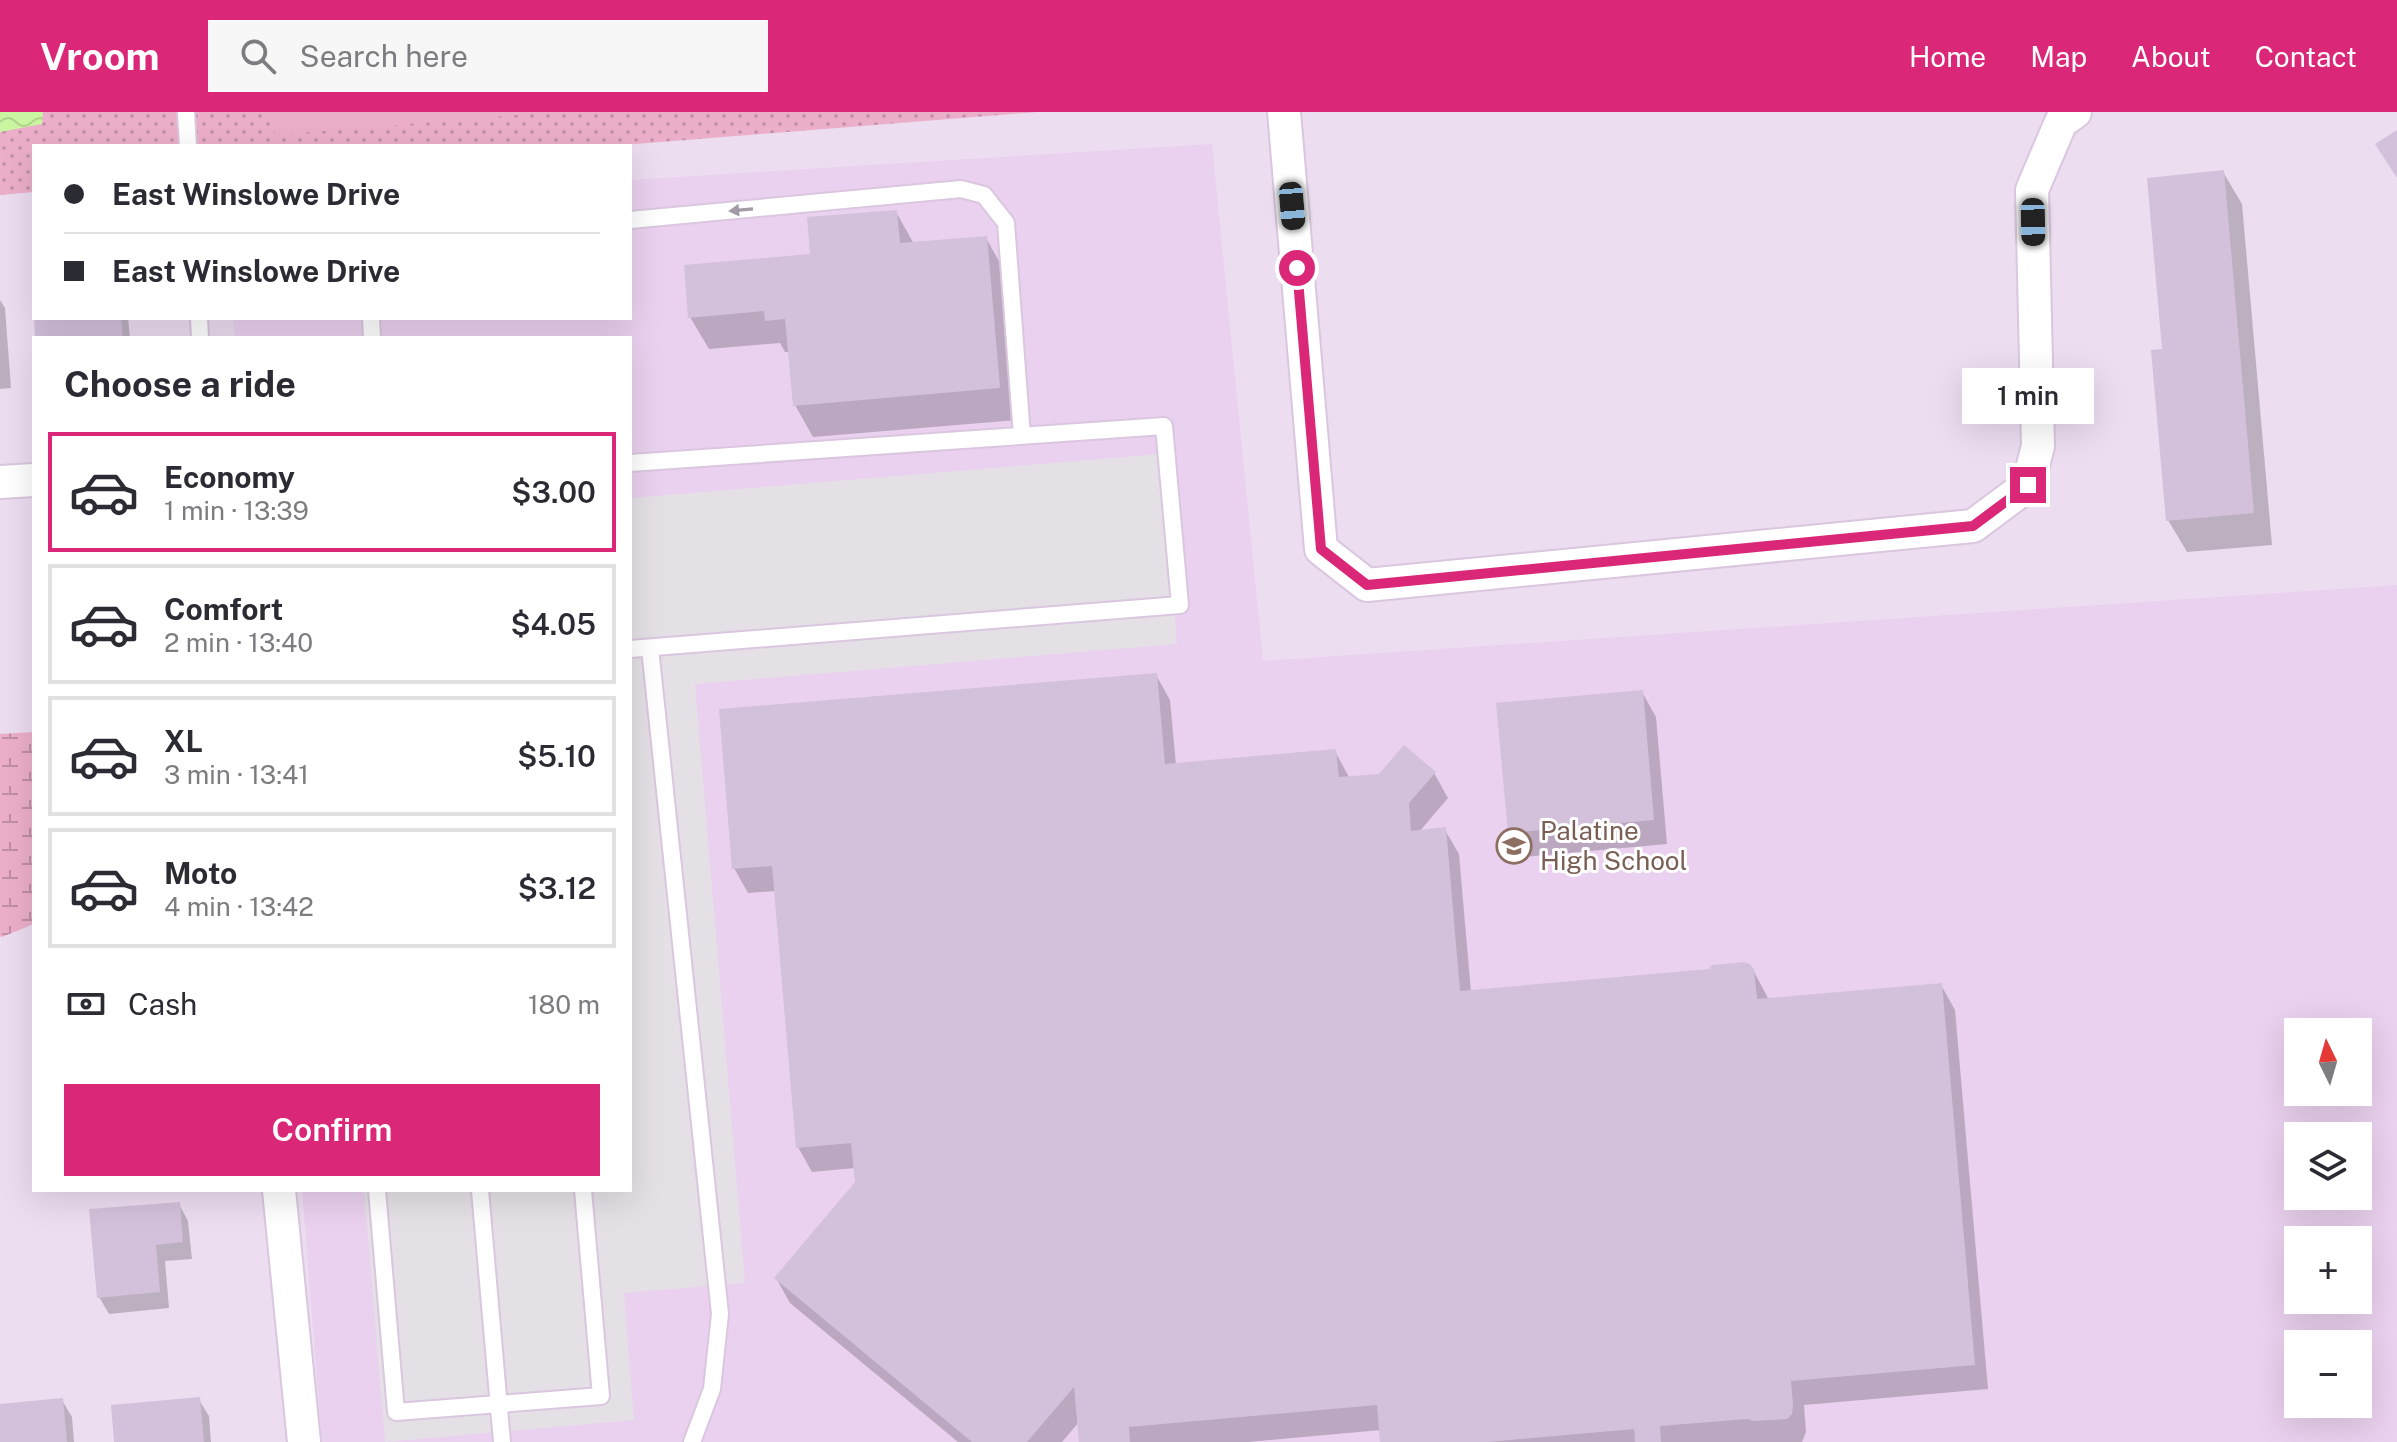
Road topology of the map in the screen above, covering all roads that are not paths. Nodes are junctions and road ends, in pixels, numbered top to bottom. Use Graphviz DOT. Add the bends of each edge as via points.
graph roads {
  1 [pos="186,112"];
  2 [pos="1284,112"];
  3 [pos="2075,112"];
  4 [pos="188,144"];
  5 [pos="632,220"];
  6 [pos="1022,436"];
  7 [pos="632,463"];
  8 [pos="32,480"];
  9 [pos="0,482"];
  10 [pos="650,648"];
  11 [pos="632,649"];
  12 [pos="279,1192"];
  13 [pos="377,1192"];
  14 [pos="480,1192"];
  15 [pos="583,1192"];
  16 [pos="499,1403"];
  17 [pos="304,1442"];
  18 [pos="502,1442"];
  19 [pos="692,1442"];
  1 -- 4 [label="lane"];
  2 -- 3 [label="street" via="1321,549 1367,585 1973,526 2028,485 2038,446 2032,190 2061,122"];
  6 -- 5 [label="lane, one-way" via="1006,223 984,195 961,189"];
  6 -- 7 [label="lane"];
  6 -- 10 [label="lane" via="1164,426 1180,605"];
  8 -- 9 [label="street"];
  10 -- 11 [label="lane"];
  10 -- 19 [label="lane" via="720,1314 712,1389"];
  12 -- 17 [label="street"];
  13 -- 16 [label="lane" via="396,1412"];
  14 -- 16 [label="lane"];
  15 -- 16 [label="lane" via="601,1396"];
  16 -- 18 [label="lane"];
}
